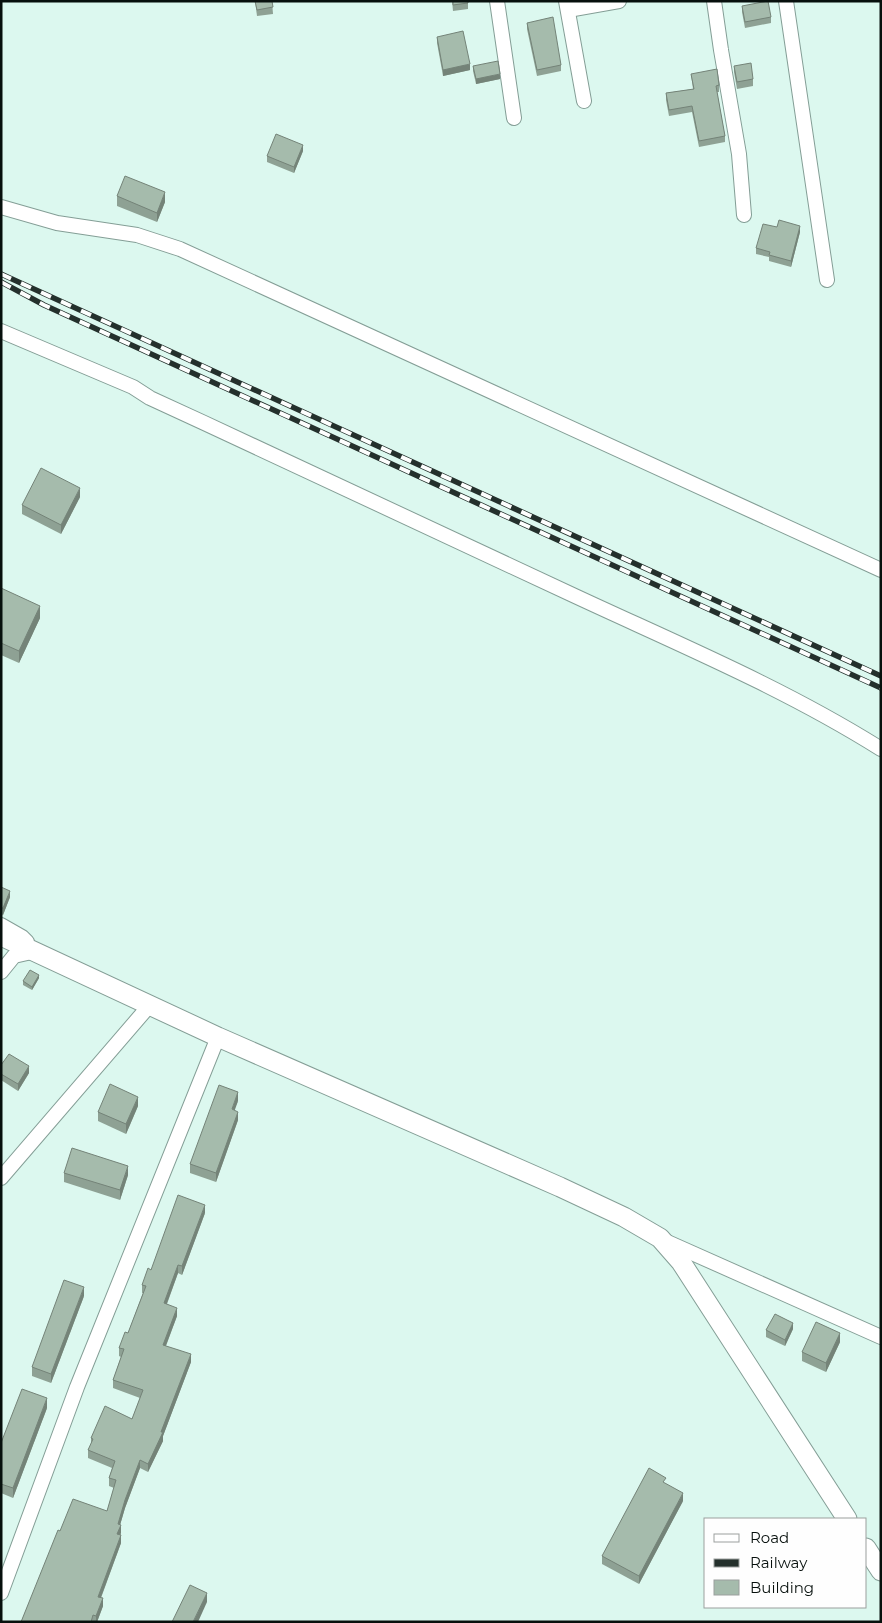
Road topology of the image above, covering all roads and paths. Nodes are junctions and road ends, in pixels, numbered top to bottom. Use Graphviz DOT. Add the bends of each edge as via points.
graph roads {
  1 [pos="497,1"];
  2 [pos="619,1"];
  3 [pos="714,1"];
  4 [pos="786,1"];
  5 [pos="567,6"];
  6 [pos="584,101"];
  7 [pos="514,118"];
  8 [pos="1,207"];
  9 [pos="744,215"];
  10 [pos="827,280"];
  11 [pos="1,331"];
  12 [pos="881,570"];
  13 [pos="881,749"];
  14 [pos="1,924"];
  15 [pos="1,936"];
  16 [pos="36,951"];
  17 [pos="7,955"];
  18 [pos="1,972"];
  19 [pos="149,1006"];
  20 [pos="218,1037"];
  21 [pos="1,1178"];
  22 [pos="660,1238"];
  23 [pos="881,1337"];
  24 [pos="846,1518"];
  25 [pos="867,1550"];
  26 [pos="881,1571"];
  27 [pos="1,1593"];
  1 -- 7 [label="street"];
  2 -- 5 [label="street"];
  3 -- 9 [label="street" via="740,154"];
  4 -- 10 [label="street"];
  5 -- 6 [label="street"];
  8 -- 12 [label="street" via="57,223 137,235 180,248"];
  11 -- 13 [label="street" via="133,388 701,653"];
  14 -- 16 [label="street" via="22,937"];
  15 -- 16 [label="main road"];
  16 -- 17 [label="street"];
  16 -- 19 [label="main road"];
  17 -- 18 [label="street"];
  19 -- 20 [label="main road"];
  19 -- 21 [label="street"];
  20 -- 22 [label="main road" via="560,1187"];
  20 -- 27 [label="street" via="77,1387"];
  22 -- 23 [label="street"];
  22 -- 24 [label="main road" via="681,1262"];
  25 -- 26 [label="main road"];
}
